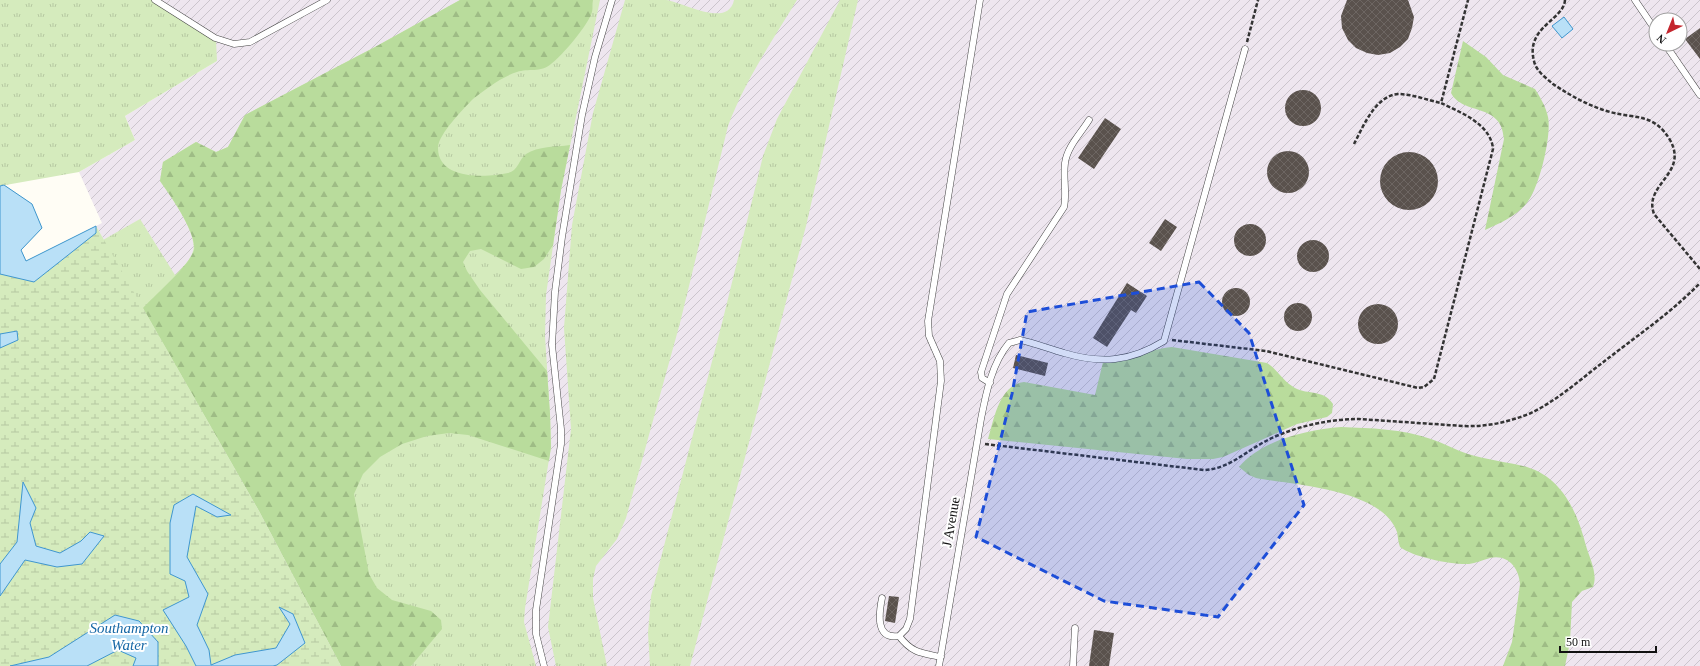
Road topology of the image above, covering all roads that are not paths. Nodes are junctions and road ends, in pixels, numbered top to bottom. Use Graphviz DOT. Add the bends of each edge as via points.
graph roads {
  1 [pos="155,0"];
  2 [pos="327,0"];
  3 [pos="612,0"];
  4 [pos="980,0"];
  5 [pos="1635,0"];
  6 [pos="1648,19"];
  7 [pos="1245,49"];
  8 [pos="1670,52"];
  9 [pos="1700,95"];
  10 [pos="1089,120"];
  11 [pos="990,384"];
  12 [pos="882,598"];
  13 [pos="1075,628"];
  14 [pos="899,636"];
  15 [pos="940,657"];
  16 [pos="544,666"];
  17 [pos="939,666"];
  18 [pos="1072,666"];
  1 -- 2 [label="lane" via="214,38 234,44 250,42"];
  3 -- 16 [label="lane" via="595,57 582,115 562,236 553,311 552,344 561,444 536,610 536,634"];
  4 -- 14 [label="lane" via="928,321 929,336 940,361 941,381 910,619 906,629"];
  5 -- 6 [label="lane"];
  7 -- 11 [label="lane, J Avenue" via="1164,341 1125,358 1104,361 1028,342 1014,341 1009,343 1000,355"];
  8 -- 9 [label="lane"];
  10 -- 11 [label="lane" via="1067,153 1064,207 1007,294 981,372 982,378"];
  11 -- 15 [label="lane, J Avenue" via="976,444"];
  12 -- 14 [label="lane" via="879,619 882,630 891,637"];
  13 -- 18 [label="lane"];
  14 -- 15 [label="lane" via="916,652"];
  15 -- 17 [label="lane, J Avenue"];
}
